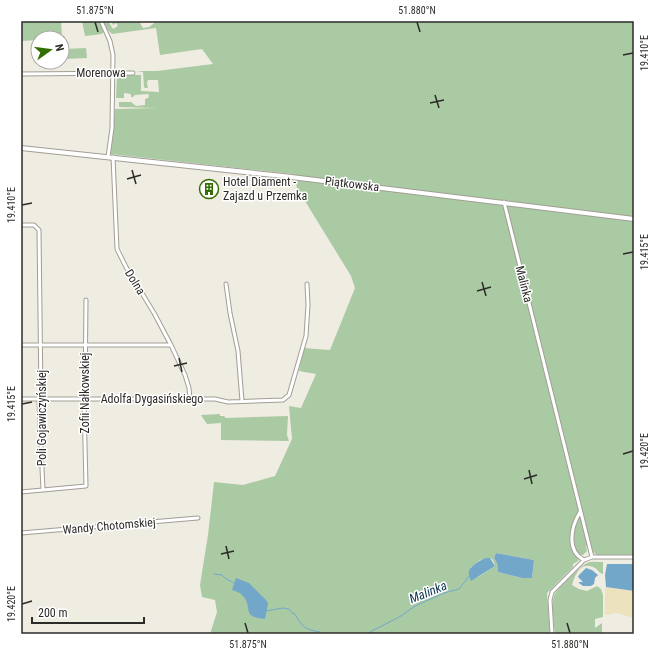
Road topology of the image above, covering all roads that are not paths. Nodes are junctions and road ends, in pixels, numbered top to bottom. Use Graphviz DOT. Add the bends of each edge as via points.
graph roads {
  1 [pos="101,21"];
  2 [pos="133,73"];
  3 [pos="21,74"];
  4 [pos="113,74"];
  5 [pos="21,148"];
  6 [pos="110,157"];
  7 [pos="504,202"];
  8 [pos="634,219"];
  9 [pos="21,226"];
  10 [pos="226,284"];
  11 [pos="307,284"];
  12 [pos="86,300"];
  13 [pos="21,345"];
  14 [pos="41,345"];
  15 [pos="86,345"];
  16 [pos="171,345"];
  17 [pos="21,399"];
  18 [pos="41,399"];
  19 [pos="85,399"];
  20 [pos="190,399"];
  21 [pos="242,401"];
  22 [pos="42,490"];
  23 [pos="21,492"];
  24 [pos="580,512"];
  25 [pos="198,518"];
  26 [pos="21,533"];
  27 [pos="592,557"];
  28 [pos="634,558"];
  29 [pos="584,560"];
  30 [pos="552,634"];
  1 -- 4 [label="street, Dolna" via="112,50"];
  2 -- 4 [label="street, Morenowa"];
  3 -- 4 [label="street, Morenowa"];
  4 -- 6 [label="street, Dolna"];
  5 -- 6 [label="main road, Piątkowska"];
  6 -- 7 [label="main road, Piątkowska"];
  6 -- 16 [label="street, Dolna" via="117,249"];
  7 -- 8 [label="main road, Piątkowska"];
  7 -- 24 [label="street, Malinka"];
  9 -- 14 [label="street, Poli Gojawiczyńskiej" via="34,225 39,230"];
  10 -- 21 [label="street" via="238,351"];
  11 -- 21 [label="street, Adolfa Dygasińskiego" via="306,336 289,395 283,400"];
  12 -- 15 [label="street, Zofii Nałkowskiej"];
  13 -- 14 [label="street"];
  14 -- 15 [label="street"];
  14 -- 18 [label="street, Poli Gojawiczyńskiej"];
  15 -- 16 [label="street"];
  15 -- 19 [label="street, Zofii Nałkowskiej"];
  16 -- 20 [label="street, Dolna" via="185,375"];
  17 -- 18 [label="street, Adolfa Dygasińskiego"];
  18 -- 19 [label="street, Adolfa Dygasińskiego"];
  18 -- 22 [label="street, Poli Gojawiczyńskiej" via="39,402"];
  19 -- 20 [label="street, Adolfa Dygasińskiego"];
  19 -- 22 [label="street, Zofii Nałkowskiej" via="86,486"];
  20 -- 21 [label="street, Adolfa Dygasińskiego"];
  22 -- 23 [label="street"];
  24 -- 27 [label="street, Malinka"];
  24 -- 29 [label="street" via="572,535 573,549 577,557"];
  25 -- 26 [label="street, Wandy Chotomskiej"];
  27 -- 28 [label="street"];
  27 -- 29 [label="street"];
  29 -- 30 [label="street" via="552,592"];
}
